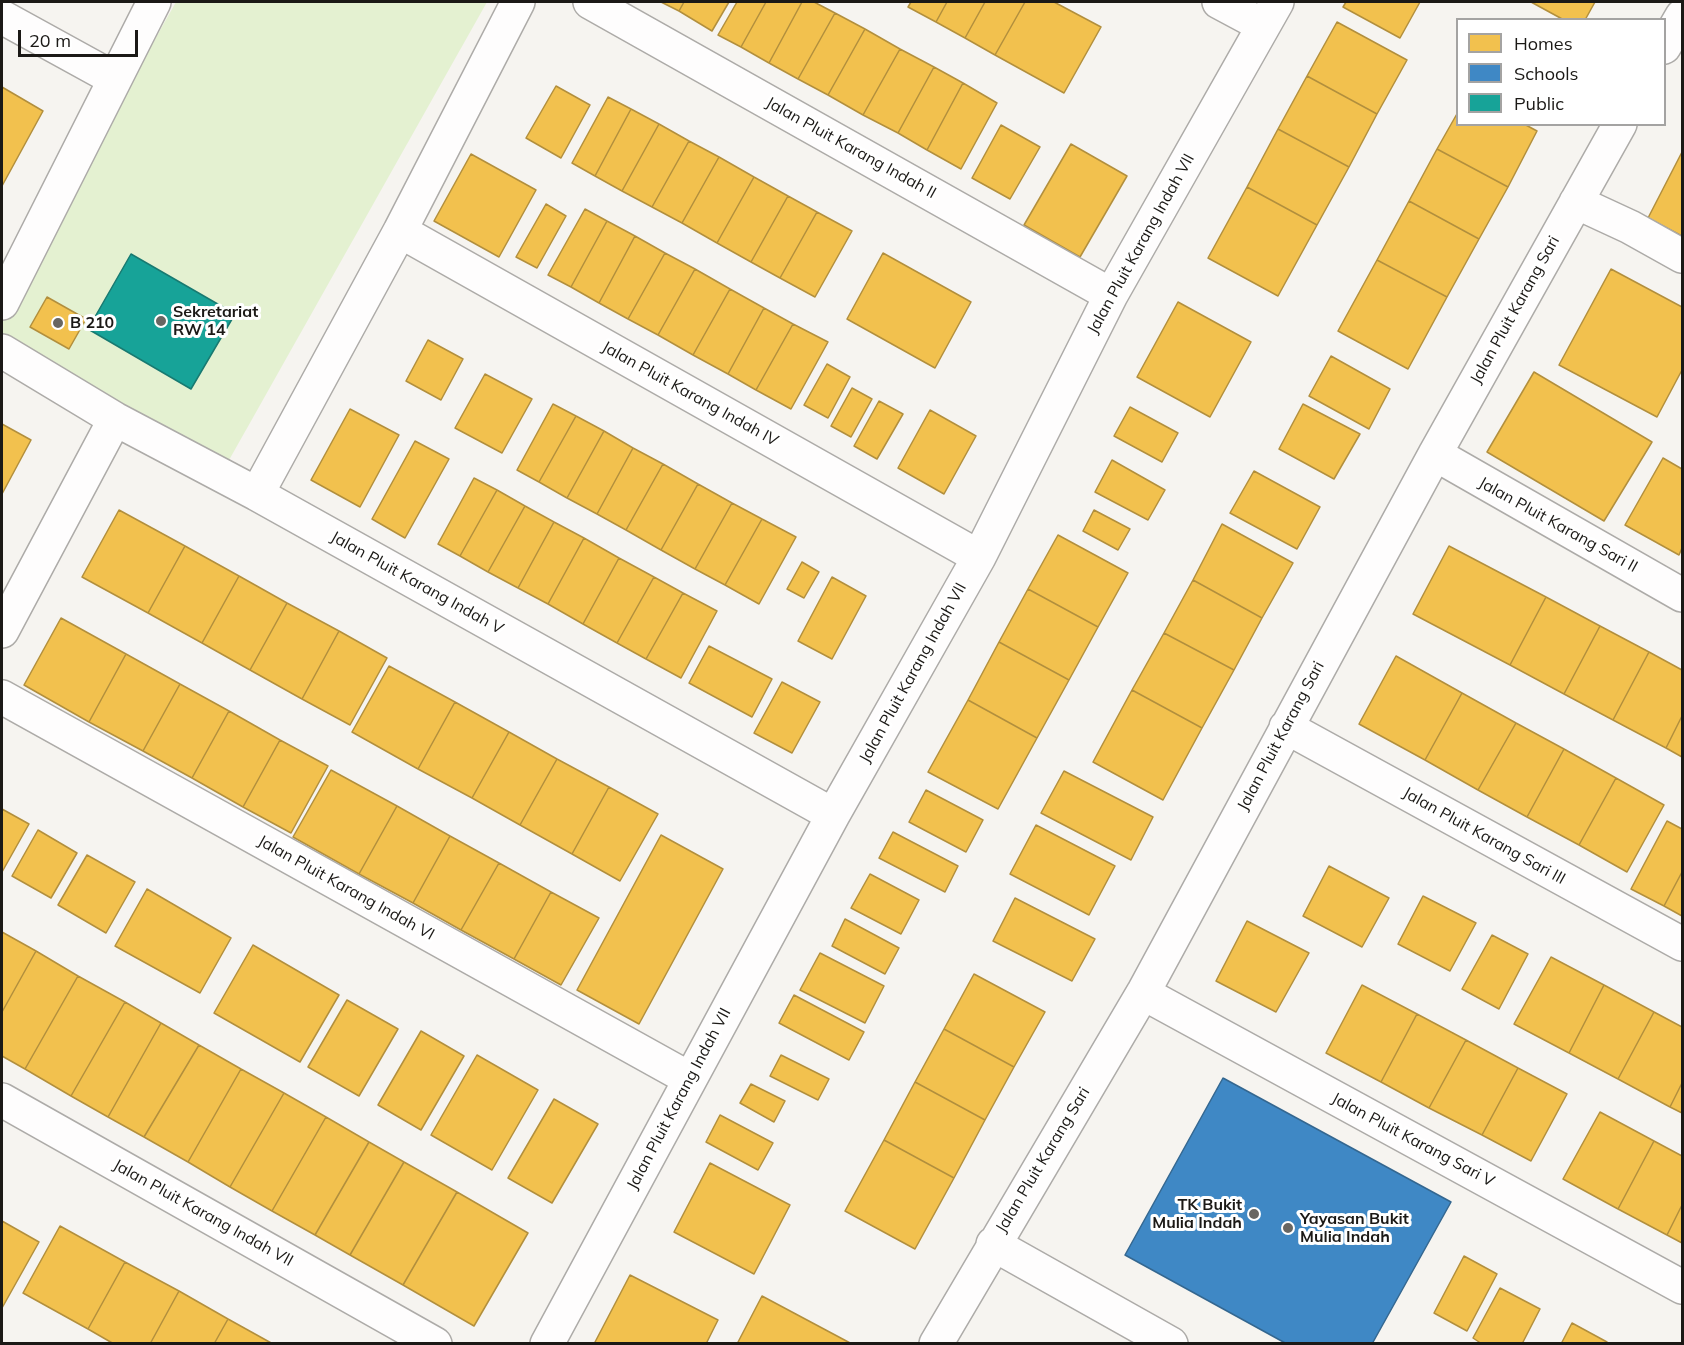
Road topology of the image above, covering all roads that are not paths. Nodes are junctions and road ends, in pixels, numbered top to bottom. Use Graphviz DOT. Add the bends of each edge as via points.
graph roads {
  1 [pos="154,2"];
  2 [pos="518,2"];
  3 [pos="590,2"];
  4 [pos="1219,2"];
  5 [pos="1269,13"];
  6 [pos="1683,16"];
  7 [pos="2,17"];
  8 [pos="1666,45"];
  9 [pos="113,78"];
  10 [pos="1619,126"];
  11 [pos="1576,202"];
  12 [pos="400,231"];
  13 [pos="1683,256"];
  14 [pos="1111,295"];
  15 [pos="2,303"];
  16 [pos="2,351"];
  17 [pos="115,419"];
  18 [pos="1435,454"];
  19 [pos="257,494"];
  20 [pos="979,557"];
  21 [pos="1683,595"];
  22 [pos="2,631"];
  23 [pos="2,697"];
  24 [pos="1286,728"];
  25 [pos="833,815"];
  26 [pos="1683,944"];
  27 [pos="1143,993"];
  28 [pos="690,1079"];
  29 [pos="2,1100"];
  30 [pos="993,1244"];
  31 [pos="1683,1287"];
  32 [pos="435,1344"];
  33 [pos="547,1344"];
  34 [pos="936,1344"];
  35 [pos="1171,1344"];
  1 -- 9 [label="street"];
  2 -- 12 [label="street"];
  3 -- 14 [label="street, Jalan Pluit Karang Indah II"];
  4 -- 5 [label="street"];
  5 -- 14 [label="street, Jalan Pluit Karang Indah VII"];
  6 -- 8 [label="street"];
  7 -- 9 [label="street"];
  9 -- 15 [label="street"];
  10 -- 11 [label="street, Jalan Pluit Karang Sari"];
  11 -- 13 [label="street"];
  11 -- 18 [label="street, Jalan Pluit Karang Sari"];
  12 -- 19 [label="street"];
  12 -- 20 [label="street, Jalan Pluit Karang Indah IV"];
  14 -- 20 [label="street, Jalan Pluit Karang Indah VII"];
  16 -- 17 [label="street, Jalan Pluit Karang Indah V"];
  17 -- 19 [label="street, Jalan Pluit Karang Indah V"];
  17 -- 22 [label="street"];
  18 -- 21 [label="street, Jalan Pluit Karang Sari II"];
  18 -- 24 [label="street, Jalan Pluit Karang Sari"];
  19 -- 25 [label="street, Jalan Pluit Karang Indah V"];
  20 -- 25 [label="street, Jalan Pluit Karang Indah VII"];
  23 -- 28 [label="street, Jalan Pluit Karang Indah VI"];
  24 -- 26 [label="street, Jalan Pluit Karang Sari III"];
  24 -- 27 [label="street, Jalan Pluit Karang Sari"];
  25 -- 28 [label="street, Jalan Pluit Karang Indah VII"];
  27 -- 30 [label="street, Jalan Pluit Karang Sari"];
  27 -- 31 [label="street, Jalan Pluit Karang Sari V"];
  28 -- 33 [label="street, Jalan Pluit Karang Indah VII"];
  29 -- 32 [label="street, Jalan Pluit Karang Indah VII"];
  30 -- 34 [label="street, Jalan Pluit Karang Sari"];
  30 -- 35 [label="street"];
}
